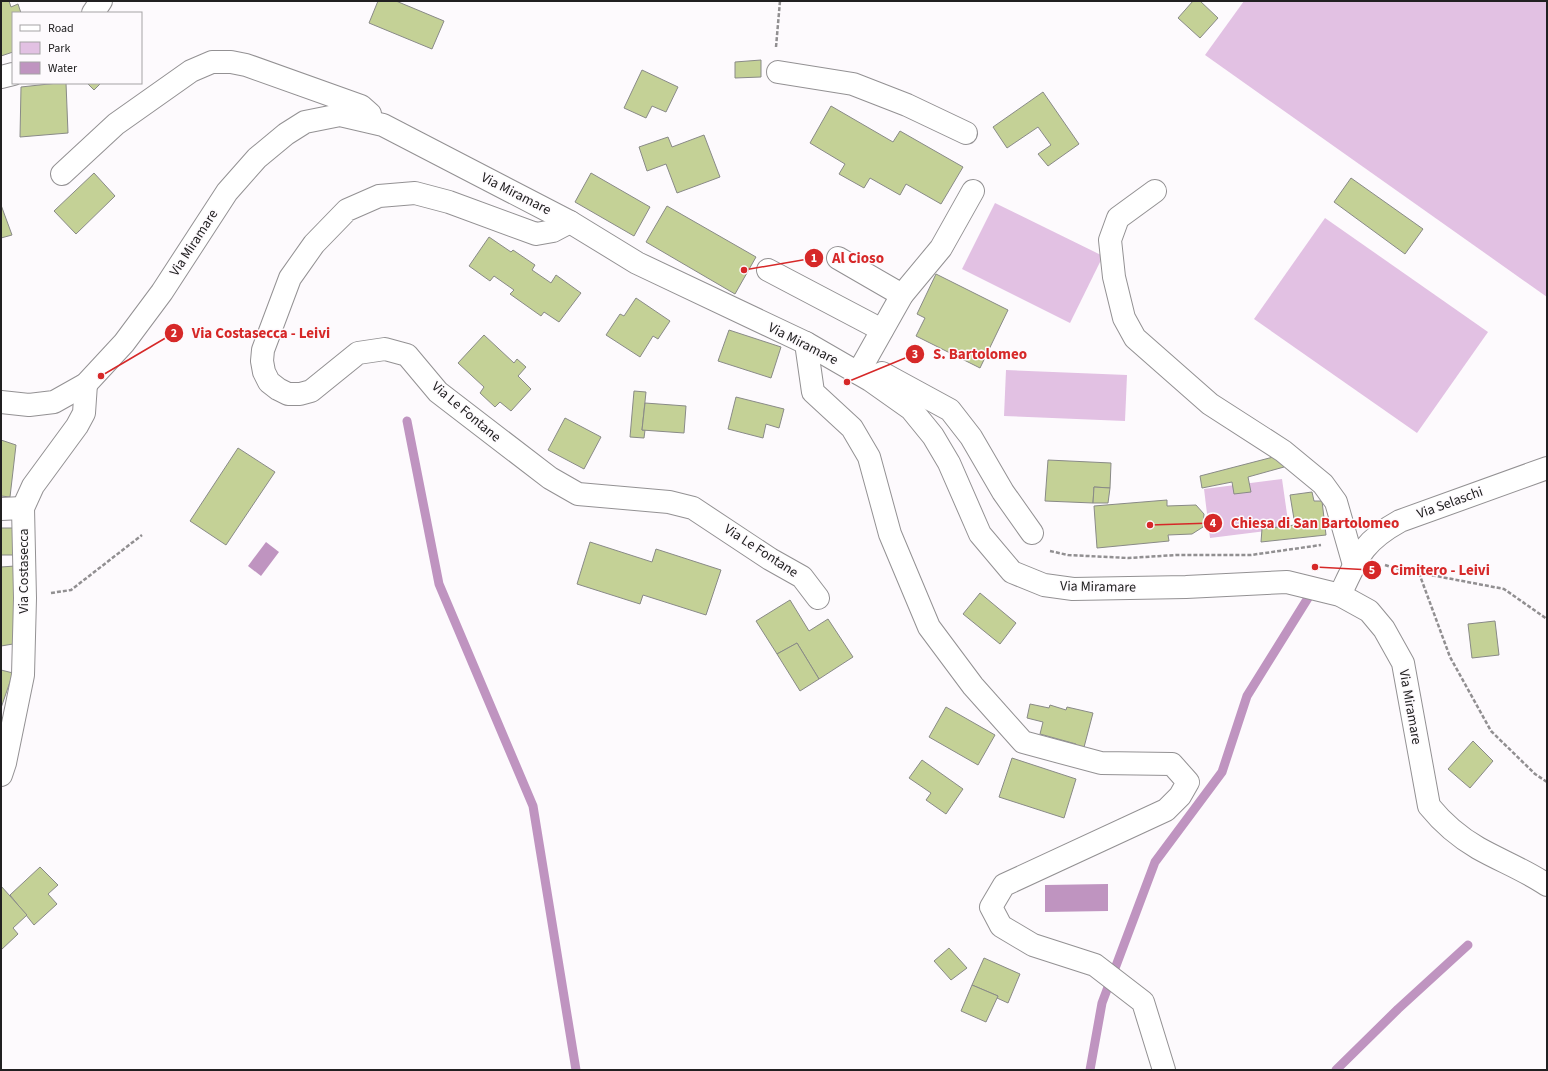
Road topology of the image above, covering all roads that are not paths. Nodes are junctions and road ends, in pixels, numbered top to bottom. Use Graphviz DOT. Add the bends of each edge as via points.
graph roads {
  1 [pos="101,1"];
  2 [pos="94,12"];
  3 [pos="777,63"];
  4 [pos="12,74"];
  5 [pos="1,77"];
  6 [pos="383,125"];
  7 [pos="966,133"];
  8 [pos="62,174"];
  9 [pos="1154,190"];
  10 [pos="973,191"];
  11 [pos="570,222"];
  12 [pos="838,258"];
  13 [pos="768,270"];
  14 [pos="902,295"];
  15 [pos="882,330"];
  16 [pos="806,343"];
  17 [pos="864,376"];
  18 [pos="86,384"];
  19 [pos="1,402"];
  20 [pos="1547,468"];
  21 [pos="22,508"];
  22 [pos="1,509"];
  23 [pos="1032,533"];
  24 [pos="1356,560"];
  25 [pos="1340,595"];
  26 [pos="818,598"];
  27 [pos="1,775"];
  28 [pos="1547,885"];
  29 [pos="1164,1070"];
  1 -- 2 [label="street"];
  3 -- 7 [label="street" via="853,84"];
  4 -- 5 [label="street"];
  6 -- 8 [label="street" via="361,106 246,65 212,62 191,71 116,124"];
  6 -- 11 [label="street, Via Miramare"];
  6 -- 18 [label="street, Via Miramare" via="340,115 305,122 257,158 227,192 162,292 124,343"];
  9 -- 24 [label="street" via="1118,218 1110,240 1114,277 1124,318 1135,338 1210,404 1283,451 1323,484 1336,502"];
  10 -- 14 [label="street" via="941,248"];
  11 -- 16 [label="street, Via Miramare" via="637,263"];
  11 -- 26 [label="street, Via Le Fontane" via="553,231 536,234 450,202 415,193 380,196 347,210 314,244 290,278 263,350 264,372 269,382 288,394 300,394 310,390 358,353 385,349 407,355 438,392 550,478 578,494 669,502 693,508 802,577"];
  12 -- 14 [label="street"];
  13 -- 15 [label="street"];
  14 -- 15 [label="street"];
  15 -- 17 [label="street"];
  16 -- 17 [label="street, Via Miramare"];
  16 -- 29 [label="street" via="813,392 852,428 869,457 890,534 929,627 973,686 1023,742 1101,763 1172,764 1188,782 1180,796 1166,810 1004,886 991,907 1001,926 1033,945 1095,965 1143,1002"];
  17 -- 23 [label="street" via="882,373 950,410 971,437 1003,492"];
  17 -- 25 [label="street, Via Miramare" via="911,409 933,436 980,534 1012,572 1044,585 1073,589 1287,582"];
  18 -- 19 [label="street, Via Miramare" via="54,402 29,406"];
  18 -- 21 [label="street, Via Costasecca" via="84,413 33,486"];
  20 -- 24 [label="street, Via Selaschi" via="1400,520 1380,532"];
  21 -- 22 [label="street"];
  21 -- 27 [label="street, Via Costasecca" via="25,598 23,676"];
  24 -- 25 [label="street, Via Selaschi"];
  25 -- 28 [label="street, Via Miramare" via="1369,611 1384,629 1403,663 1429,806 1442,821 1478,848"];
}
